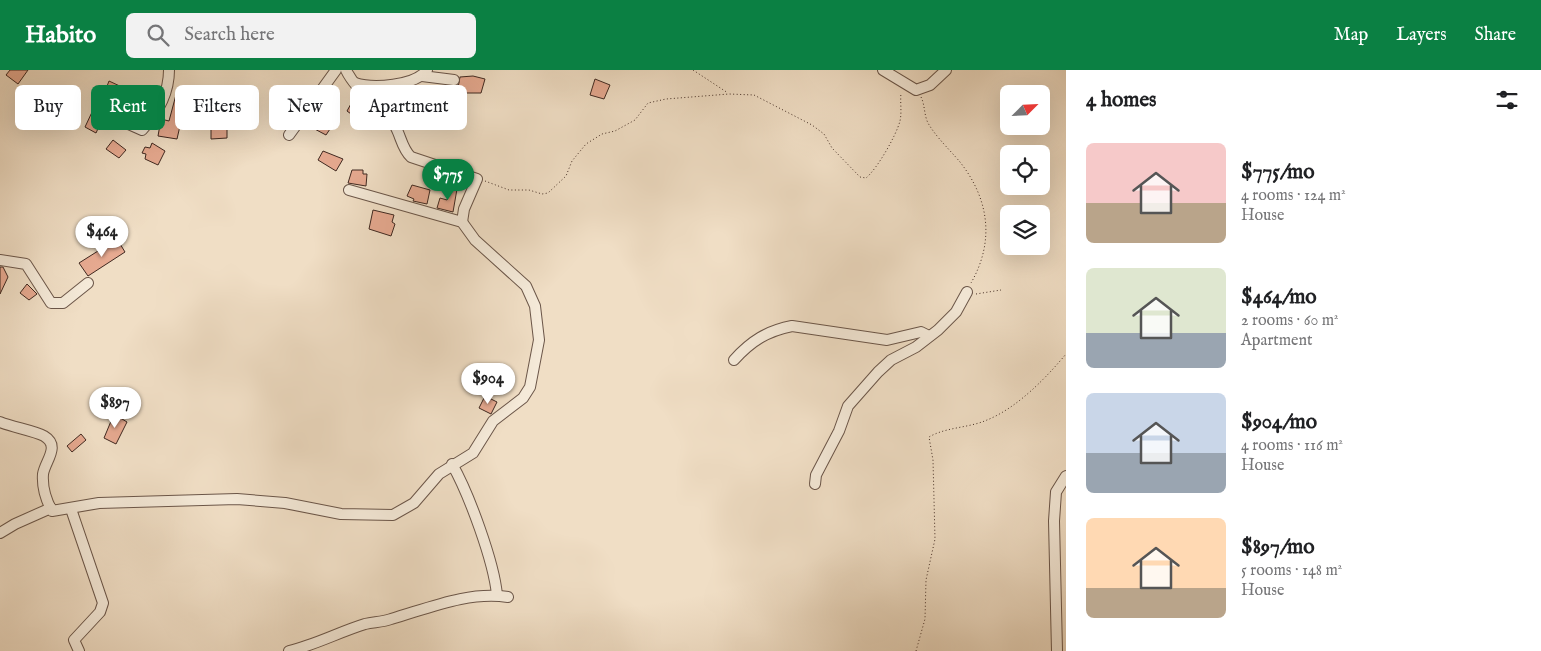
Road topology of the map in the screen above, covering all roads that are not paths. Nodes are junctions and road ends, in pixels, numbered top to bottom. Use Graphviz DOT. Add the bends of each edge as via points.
graph roads {
  1 [pos="169,70"];
  2 [pos="336,70"];
  3 [pos="346,70"];
  4 [pos="882,70"];
  5 [pos="946,70"];
  6 [pos="424,73"];
  7 [pos="454,80"];
  8 [pos="352,82"];
  9 [pos="165,96"];
  10 [pos="289,135"];
  11 [pos="349,190"];
  12 [pos="462,222"];
  13 [pos="0,260"];
  14 [pos="88,283"];
  15 [pos="967,292"];
  16 [pos="929,336"];
  17 [pos="734,360"];
  18 [pos="0,422"];
  19 [pos="452,464"];
  20 [pos="1066,476"];
  21 [pos="815,484"];
  22 [pos="51,508"];
  23 [pos="71,509"];
  24 [pos="0,533"];
  25 [pos="79,651"];
  26 [pos="289,651"];
  27 [pos="1057,651"];
  1 -- 9 [label="street"];
  2 -- 10 [label="street"];
  3 -- 8 [label="street"];
  4 -- 5 [label="street" via="916,90 930,85"];
  6 -- 7 [label="street"];
  6 -- 8 [label="street" via="407,82 366,87"];
  8 -- 12 [label="street" via="395,126 411,157 476,178"];
  11 -- 12 [label="street"];
  12 -- 19 [label="street" via="476,240 526,286 535,306 539,340 530,387 523,398 493,422 473,453"];
  13 -- 14 [label="street" via="26,264 50,302 63,303"];
  15 -- 16 [label="street" via="956,312"];
  16 -- 17 [label="street" via="921,332 888,340 792,326 758,338"];
  16 -- 21 [label="street" via="891,360 848,406 816,475"];
  18 -- 22 [label="street" via="47,437 51,444 50,457 43,472 46,501"];
  19 -- 23 [label="street" via="414,503 393,515 341,514 308,506 237,499 99,503"];
  19 -- 26 [label="street" via="502,596 483,595 438,605 391,620 365,624"];
  20 -- 27 [label="street" via="1056,492 1054,512"];
  22 -- 23 [label="street" via="52,511"];
  22 -- 24 [label="street"];
  23 -- 25 [label="street" via="103,603 100,612 74,640"];
}
